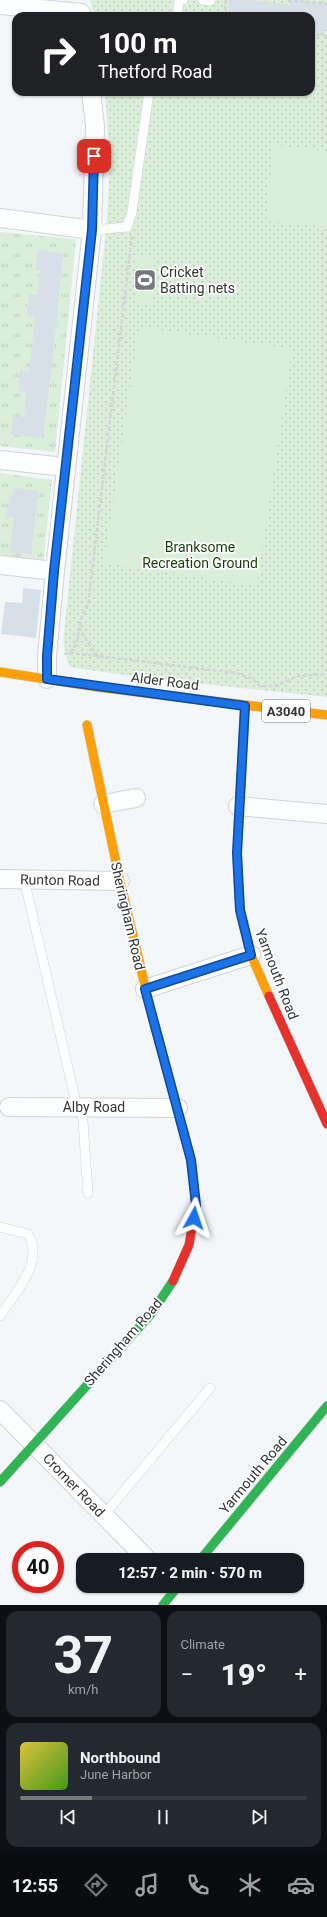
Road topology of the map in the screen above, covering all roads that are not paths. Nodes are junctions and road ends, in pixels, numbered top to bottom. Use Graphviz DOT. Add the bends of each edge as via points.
graph roads {
  1 [pos="183,0"];
  2 [pos="0,4"];
  3 [pos="79,10"];
  4 [pos="178,12"];
  5 [pos="91,96"];
  6 [pos="148,96"];
  7 [pos="0,218"];
  8 [pos="92,230"];
  9 [pos="0,460"];
  10 [pos="66,467"];
  11 [pos="0,565"];
  12 [pos="54,571"];
  13 [pos="0,672"];
  14 [pos="47,679"];
  15 [pos="245,706"];
  16 [pos="327,715"];
  17 [pos="87,726"];
  18 [pos="136,798"];
  19 [pos="103,804"];
  20 [pos="238,806"];
  21 [pos="327,814"];
  22 [pos="0,879"];
  23 [pos="24,879"];
  24 [pos="120,881"];
  25 [pos="251,955"];
  26 [pos="145,989"];
  27 [pos="9,1107"];
  28 [pos="80,1107"];
  29 [pos="178,1108"];
  30 [pos="327,1124"];
  31 [pos="88,1193"];
  32 [pos="0,1227"];
  33 [pos="0,1316"];
  34 [pos="210,1388"];
  35 [pos="327,1406"];
  36 [pos="0,1410"];
  37 [pos="34,1444"];
  38 [pos="0,1482"];
  39 [pos="104,1515"];
  40 [pos="141,1553"];
  41 [pos="206,1553"];
  42 [pos="172,1593"];
  43 [pos="163,1605"];
  1 -- 4 [label="lane" via="179,1"];
  2 -- 3 [label="street"];
  5 -- 8 [label="street" via="95,126"];
  6 -- 8 [label="lane" via="132,212 127,227"];
  7 -- 8 [label="street"];
  8 -- 10 [label="street"];
  9 -- 10 [label="street"];
  10 -- 12 [label="street"];
  11 -- 12 [label="street"];
  12 -- 14 [label="street"];
  13 -- 14 [label="street, Alder Road / A3040"];
  14 -- 15 [label="street, Alder Road / A3040"];
  15 -- 16 [label="street, Alder Road / A3040"];
  15 -- 20 [label="street, Yarmouth Road"];
  17 -- 19 [label="street, Sheringham Road"];
  18 -- 19 [label="street"];
  19 -- 24 [label="street, Sheringham Road"];
  20 -- 21 [label="street"];
  20 -- 25 [label="street, Yarmouth Road" via="240,910"];
  22 -- 23 [label="street, Runton Road"];
  23 -- 24 [label="street, Runton Road"];
  23 -- 28 [label="lane"];
  24 -- 26 [label="street, Sheringham Road"];
  25 -- 26 [label="street"];
  25 -- 30 [label="street, Yarmouth Road"];
  26 -- 29 [label="street, Sheringham Road"];
  27 -- 28 [label="street, Alby Road"];
  28 -- 29 [label="street, Alby Road"];
  28 -- 31 [label="lane"];
  29 -- 37 [label="street, Sheringham Road" via="191,1160 196,1205 189,1244 172,1283 151,1314"];
  32 -- 33 [label="lane" via="28,1234 33,1243 34,1256 26,1278"];
  34 -- 39 [label="lane"];
  35 -- 41 [label="street, Yarmouth Road"];
  36 -- 37 [label="street, Cromer Road"];
  37 -- 38 [label="street, Sheringham Road"];
  37 -- 39 [label="street, Cromer Road"];
  39 -- 40 [label="street, Cromer Road"];
  42 -- 43 [label="street"];
}
